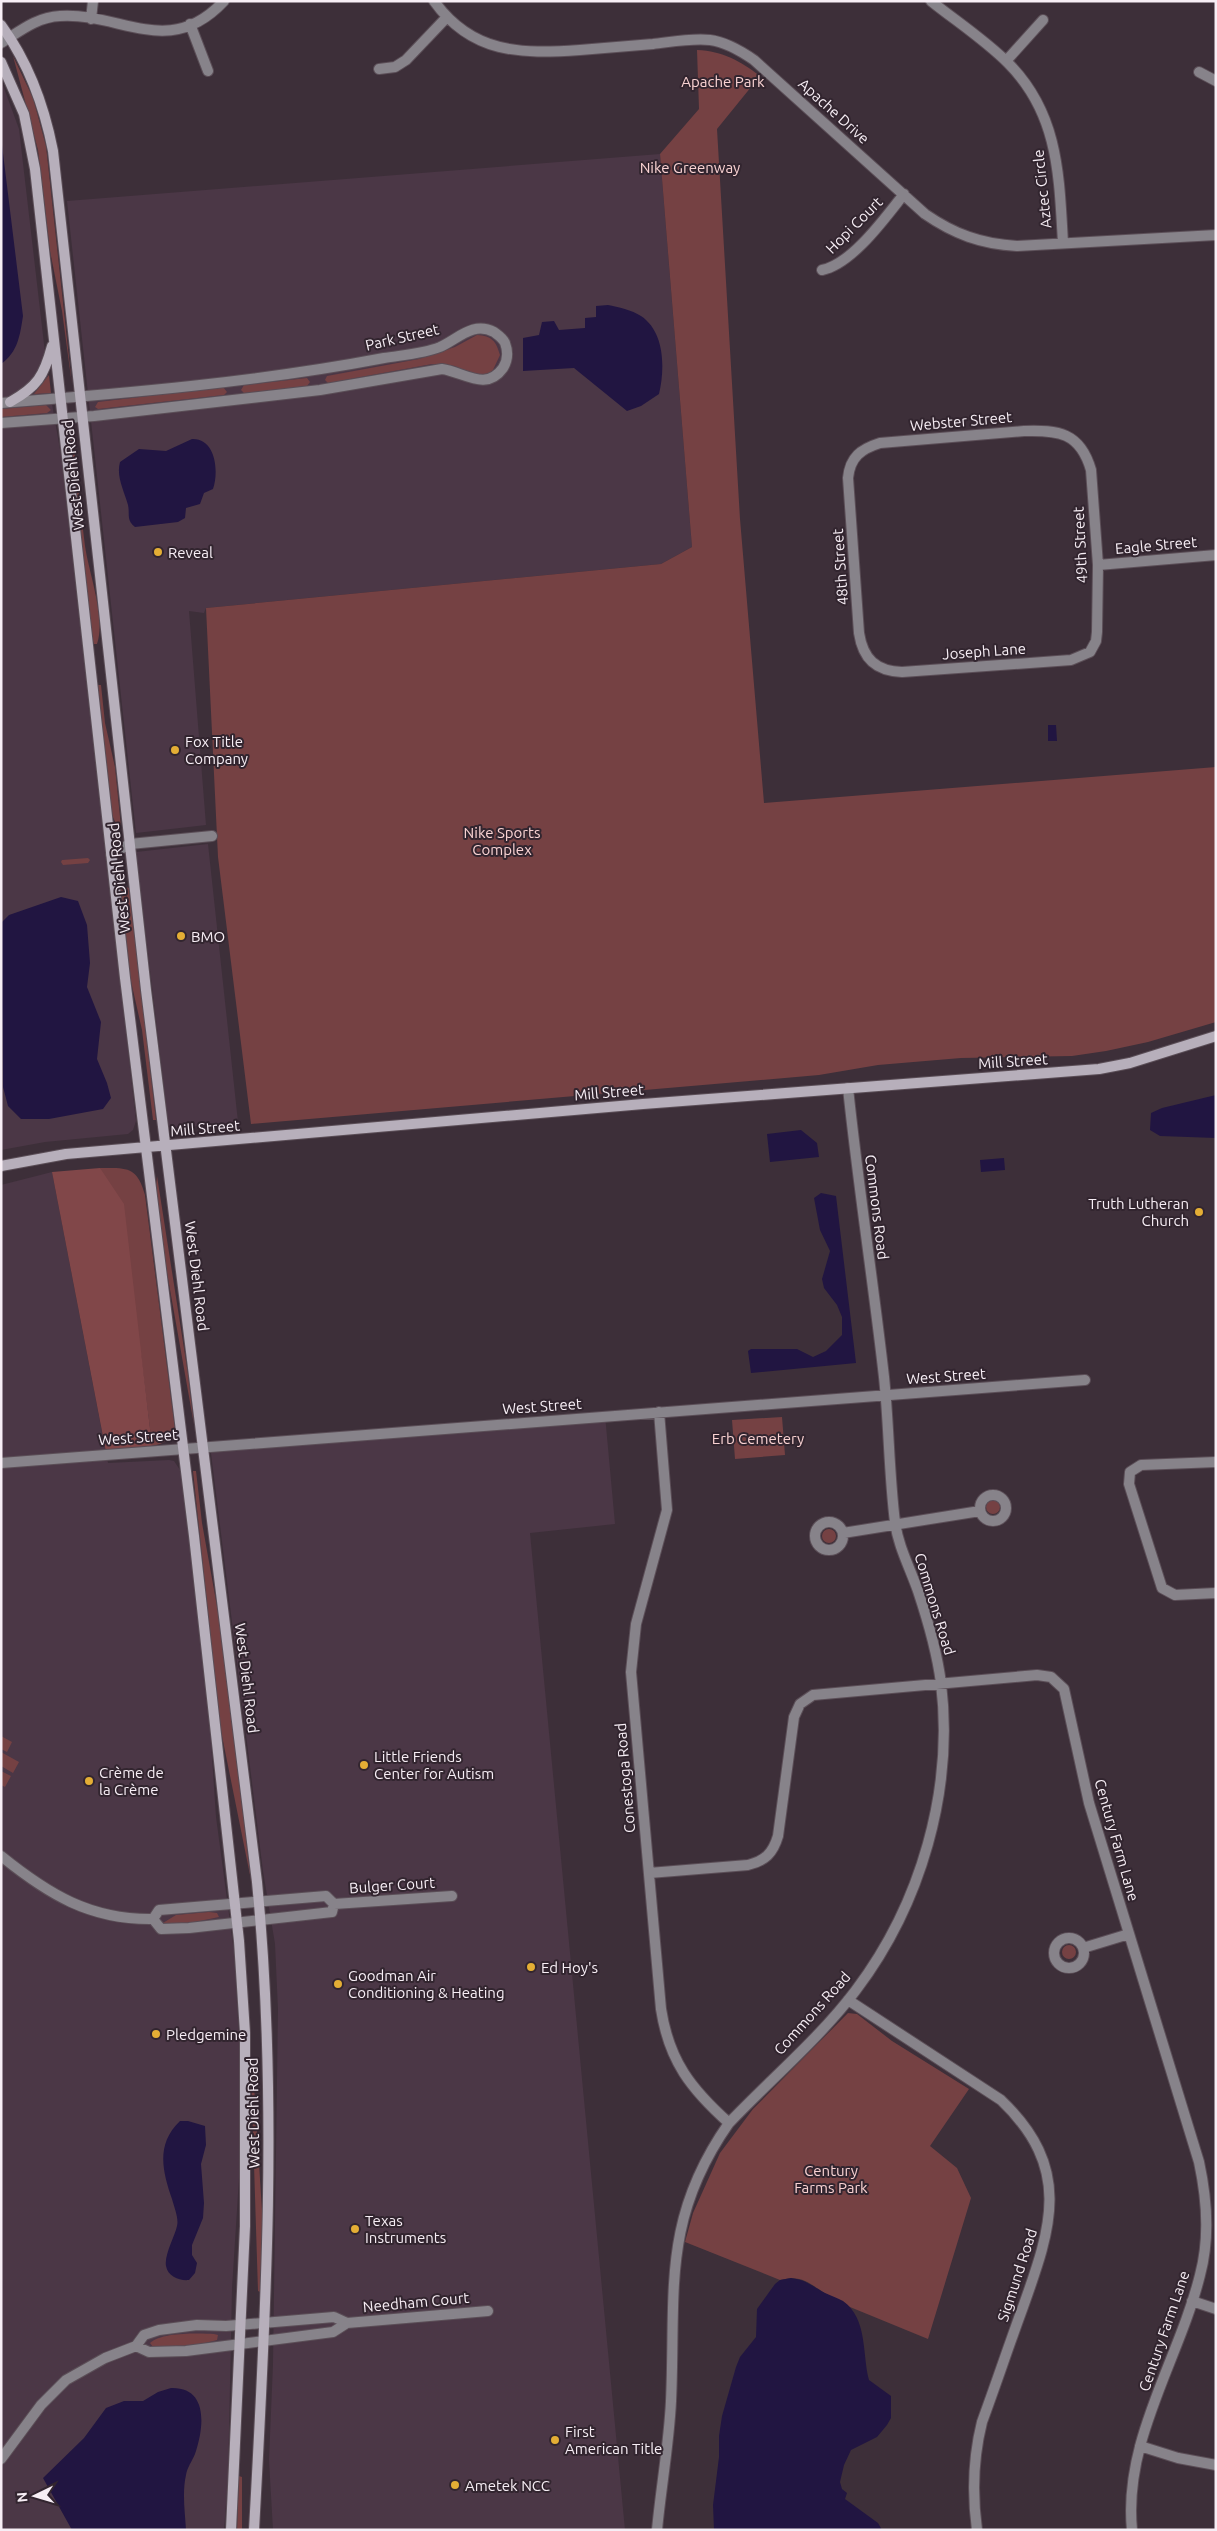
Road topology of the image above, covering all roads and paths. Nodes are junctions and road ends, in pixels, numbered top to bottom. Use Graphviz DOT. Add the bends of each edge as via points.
graph roads {
  1 [pos="93,1"];
  2 [pos="224,1"];
  3 [pos="434,1"];
  4 [pos="931,1"];
  5 [pos="447,17"];
  6 [pos="91,19"];
  7 [pos="1043,20"];
  8 [pos="190,24"];
  9 [pos="1,25"];
  10 [pos="6,40"];
  11 [pos="1006,61"];
  12 [pos="1,62"];
  13 [pos="379,69"];
  14 [pos="208,71"];
  15 [pos="1199,72"];
  16 [pos="1216,82"];
  17 [pos="904,194"];
  18 [pos="1216,235"];
  19 [pos="1063,243"];
  20 [pos="822,270"];
  21 [pos="54,340"];
  22 [pos="80,396"];
  23 [pos="60,398"];
  24 [pos="6,403"];
  25 [pos="82,416"];
  26 [pos="62,418"];
  27 [pos="1,423"];
  28 [pos="1074,440"];
  29 [pos="854,458"];
  30 [pos="1216,555"];
  31 [pos="1098,565"];
  32 [pos="1090,652"];
  33 [pos="880,668"];
  34 [pos="212,836"];
  35 [pos="130,844"];
  36 [pos="111,854"];
  37 [pos="1216,1036"];
  38 [pos="848,1088"];
  39 [pos="165,1147"];
  40 [pos="146,1148"];
  41 [pos="1,1166"];
  42 [pos="1085,1380"];
  43 [pos="886,1394"];
  44 [pos="659,1412"];
  45 [pos="203,1447"];
  46 [pos="184,1449"];
  47 [pos="1216,1462"];
  48 [pos="1,1463"];
  49 [pos="980,1511"];
  50 [pos="896,1525"];
  51 [pos="843,1533"];
  52 [pos="1216,1593"];
  53 [pos="941,1684"];
  54 [pos="1,1856"];
  55 [pos="649,1873"];
  56 [pos="452,1896"];
  57 [pos="259,1902"];
  58 [pos="236,1903"];
  59 [pos="334,1904"];
  60 [pos="153,1919"];
  61 [pos="261,1920"];
  62 [pos="237,1922"];
  63 [pos="1129,1934"];
  64 [pos="1083,1948"];
  65 [pos="848,2000"];
  66 [pos="729,2124"];
  67 [pos="1192,2301"];
  68 [pos="1216,2309"];
  69 [pos="488,2311"];
  70 [pos="263,2323"];
  71 [pos="347,2323"];
  72 [pos="240,2325"];
  73 [pos="262,2342"];
  74 [pos="240,2344"];
  75 [pos="136,2346"];
  76 [pos="1140,2446"];
  77 [pos="1,2460"];
  78 [pos="1216,2465"];
  79 [pos="231,2530"];
  80 [pos="254,2530"];
  81 [pos="657,2530"];
  82 [pos="977,2530"];
  83 [pos="1132,2530"];
  1 -- 6 [label="street"];
  2 -- 8 [label="street" via="211,13"];
  3 -- 5 [label="street, Apache Drive"];
  4 -- 11 [label="street, Aztec Circle"];
  5 -- 13 [label="street" via="406,60 395,67"];
  5 -- 17 [label="street, Apache Drive" via="479,40 518,52 692,40 723,43 754,60"];
  6 -- 8 [label="street" via="146,31 167,31"];
  6 -- 10 [label="street" via="55,17 29,24"];
  7 -- 11 [label="street"];
  8 -- 14 [label="street"];
  9 -- 10 [label="street, West Diehl Road"];
  10 -- 22 [label="street, West Diehl Road" via="38,92 53,151"];
  11 -- 19 [label="street, Aztec Circle" via="1035,98 1050,129 1058,170"];
  12 -- 21 [label="street, West Diehl Road" via="24,114 31,142"];
  15 -- 16 [label="street"];
  17 -- 19 [label="street, Apache Drive" via="942,226 973,240 1010,245"];
  17 -- 20 [label="street, Hopi Court" via="858,248 833,268"];
  18 -- 19 [label="street, Apache Drive"];
  21 -- 23 [label="street, West Diehl Road"];
  21 -- 24 [label="street" via="48,364 39,381 28,392"];
  22 -- 23 [label="street, Park Street"];
  22 -- 25 [label="street, West Diehl Road"];
  22 -- 25 [label="street, Park Street" via="317,371 439,347 476,328 487,328 497,334 504,340 507,352 506,363 500,371 493,378 481,381 442,369 320,390"];
  23 -- 24 [label="street, Park Street"];
  23 -- 26 [label="street, West Diehl Road"];
  25 -- 26 [label="street, Park Street"];
  25 -- 35 [label="street, West Diehl Road"];
  26 -- 27 [label="street, Park Street"];
  26 -- 36 [label="street, West Diehl Road"];
  28 -- 29 [label="street, Webster Street" via="1054,431 1014,432 880,443 860,451"];
  28 -- 31 [label="street, 49th Street" via="1087,457 1091,470"];
  29 -- 33 [label="street, 48th Street" via="848,478 859,633 863,651"];
  30 -- 31 [label="street, Eagle Street"];
  31 -- 32 [label="street, 49th Street" via="1097,632"];
  32 -- 33 [label="street, Joseph Lane" via="1077,659 1031,663 902,672"];
  34 -- 35 [label="street"];
  35 -- 36 [label="street"];
  35 -- 39 [label="street, West Diehl Road"];
  36 -- 40 [label="street, West Diehl Road"];
  37 -- 38 [label="street, Mill Street" via="1099,1069"];
  38 -- 39 [label="street, Mill Street"];
  38 -- 43 [label="street, Commons Road"];
  39 -- 40 [label="street, Mill Street"];
  39 -- 45 [label="street, West Diehl Road"];
  40 -- 41 [label="street, Mill Street" via="66,1154"];
  40 -- 46 [label="street, West Diehl Road"];
  42 -- 43 [label="street, West Street"];
  43 -- 44 [label="street, West Street"];
  43 -- 50 [label="street, Commons Road"];
  44 -- 45 [label="street, West Street"];
  44 -- 55 [label="street, Conestoga Road" via="667,1510 636,1624 631,1672"];
  45 -- 46 [label="street, West Street"];
  45 -- 57 [label="street, West Diehl Road"];
  46 -- 48 [label="street, West Street"];
  46 -- 58 [label="street, West Diehl Road"];
  47 -- 52 [label="street" via="1141,1465 1130,1472 1129,1484 1162,1588 1175,1595"];
  49 -- 50 [label="street"];
  50 -- 51 [label="street"];
  50 -- 53 [label="street, Commons Road" via="926,1617"];
  53 -- 55 [label="street, Century Farm Lane" via="823,1693 805,1699 794,1717 778,1836 772,1852 748,1865"];
  53 -- 63 [label="street, Century Farm Lane" via="1037,1675 1051,1677 1064,1689 1089,1803"];
  53 -- 65 [label="street, Commons Road" via="941,1770 925,1854 893,1932"];
  54 -- 60 [label="street" via="49,1892 80,1906 109,1915"];
  55 -- 66 [label="street, Conestoga Road" via="661,2009 667,2039 691,2085"];
  56 -- 59 [label="street, Bulger Court"];
  57 -- 58 [label="street, Bulger Court"];
  57 -- 59 [label="street, Bulger Court" via="326,1896"];
  57 -- 61 [label="street, West Diehl Road"];
  58 -- 60 [label="street, Bulger Court" via="159,1910"];
  58 -- 62 [label="street, West Diehl Road"];
  59 -- 61 [label="street, Bulger Court" via="332,1912"];
  60 -- 62 [label="street, Bulger Court" via="161,1929 174,1930"];
  61 -- 62 [label="street, Bulger Court"];
  61 -- 70 [label="street, West Diehl Road" via="270,2130"];
  62 -- 72 [label="street, West Diehl Road" via="246,2090"];
  63 -- 64 [label="street"];
  63 -- 67 [label="street, Century Farm Lane" via="1203,2178 1206,2235"];
  65 -- 66 [label="street, Commons Road"];
  65 -- 82 [label="street, Sigmund Road" via="1001,2100 1029,2133 1046,2172 1050,2206 1045,2242 982,2422 976,2450 973,2477"];
  66 -- 81 [label="street, Commons Road" via="693,2186 678,2238 673,2292 671,2404"];
  67 -- 68 [label="street"];
  67 -- 76 [label="street, Century Farm Lane"];
  69 -- 71 [label="street, Needham Court"];
  70 -- 71 [label="street, Needham Court" via="334,2317"];
  70 -- 72 [label="street, Needham Court"];
  70 -- 73 [label="street, West Diehl Road"];
  71 -- 73 [label="street, Needham Court" via="333,2332"];
  72 -- 74 [label="street, West Diehl Road"];
  72 -- 75 [label="street, Needham Court" via="197,2325 159,2330 144,2336"];
  73 -- 74 [label="street, Needham Court"];
  73 -- 80 [label="street, West Diehl Road"];
  74 -- 75 [label="street, Needham Court" via="170,2352 149,2352"];
  74 -- 79 [label="street, West Diehl Road"];
  75 -- 77 [label="street, Needham Court" via="104,2358 66,2380 41,2405"];
  76 -- 78 [label="street"];
  76 -- 83 [label="street, Century Farm Lane" via="1131,2487"];
}
